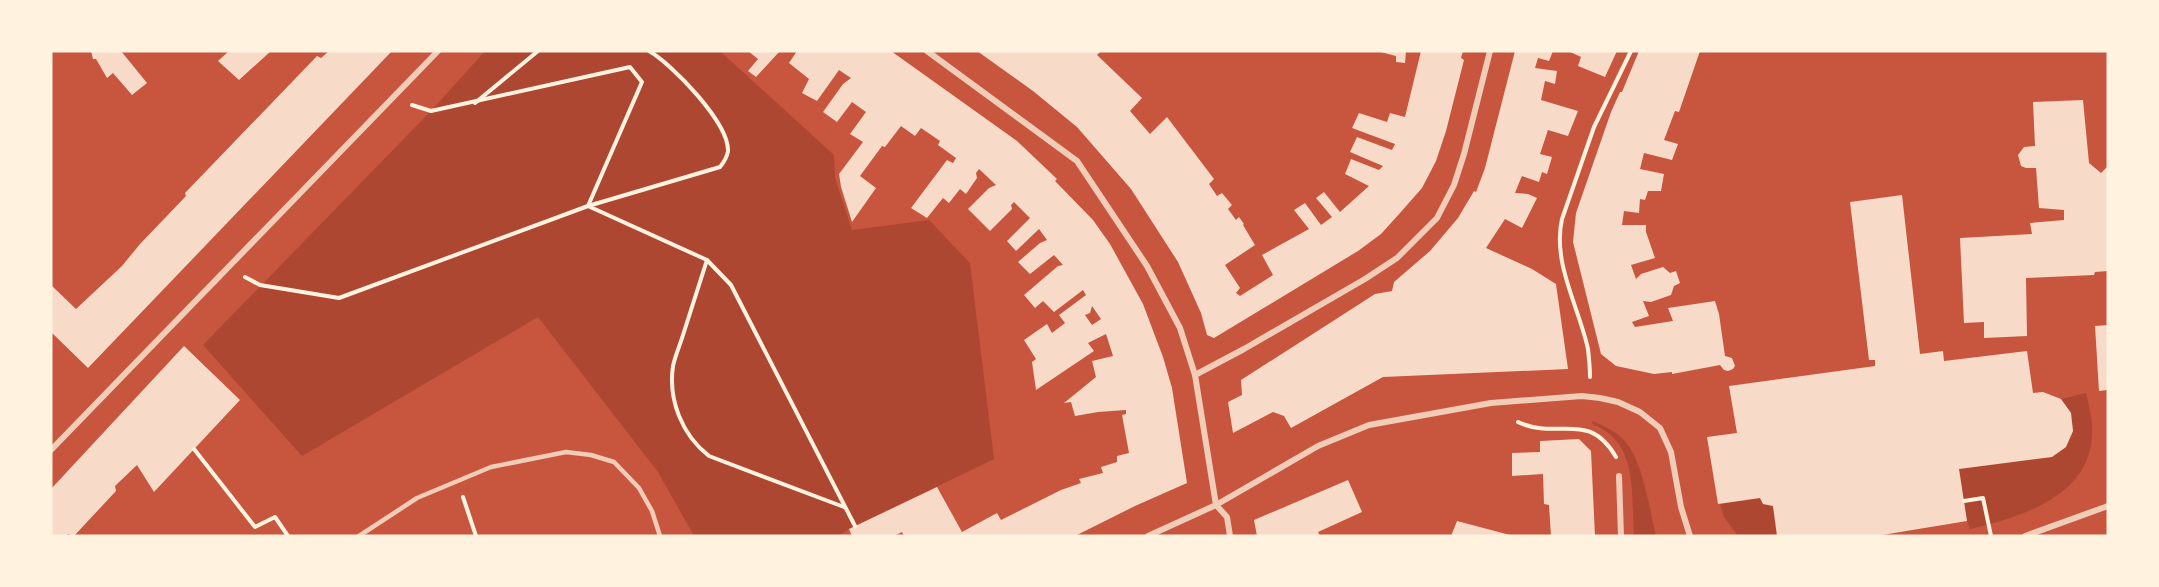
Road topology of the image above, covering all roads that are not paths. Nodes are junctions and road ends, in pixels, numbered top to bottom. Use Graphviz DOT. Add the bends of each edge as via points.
graph roads {
  1 [pos="438,51"];
  2 [pos="927,51"];
  3 [pos="1490,51"];
  4 [pos="1195,375"];
  5 [pos="51,450"];
  6 [pos="1619,476"];
  7 [pos="1216,505"];
  8 [pos="2108,506"];
  9 [pos="359,536"];
  10 [pos="660,536"];
  11 [pos="1148,536"];
  12 [pos="1230,536"];
  13 [pos="1621,536"];
  14 [pos="1690,536"];
  15 [pos="2025,536"];
  1 -- 5 [label="street"];
  2 -- 4 [label="street" via="1077,161 1147,266 1180,328"];
  3 -- 4 [label="street" via="1464,154 1437,218 1397,258 1365,279"];
  4 -- 7 [label="street"];
  6 -- 13 [label="street"];
  7 -- 11 [label="street"];
  7 -- 12 [label="street" via="1227,517"];
  7 -- 14 [label="street" via="1318,446 1369,425 1491,403 1592,396 1640,412 1660,428 1671,452"];
  8 -- 15 [label="street"];
  9 -- 10 [label="lane" via="417,498 491,467 566,452 614,462 639,488"];
}
